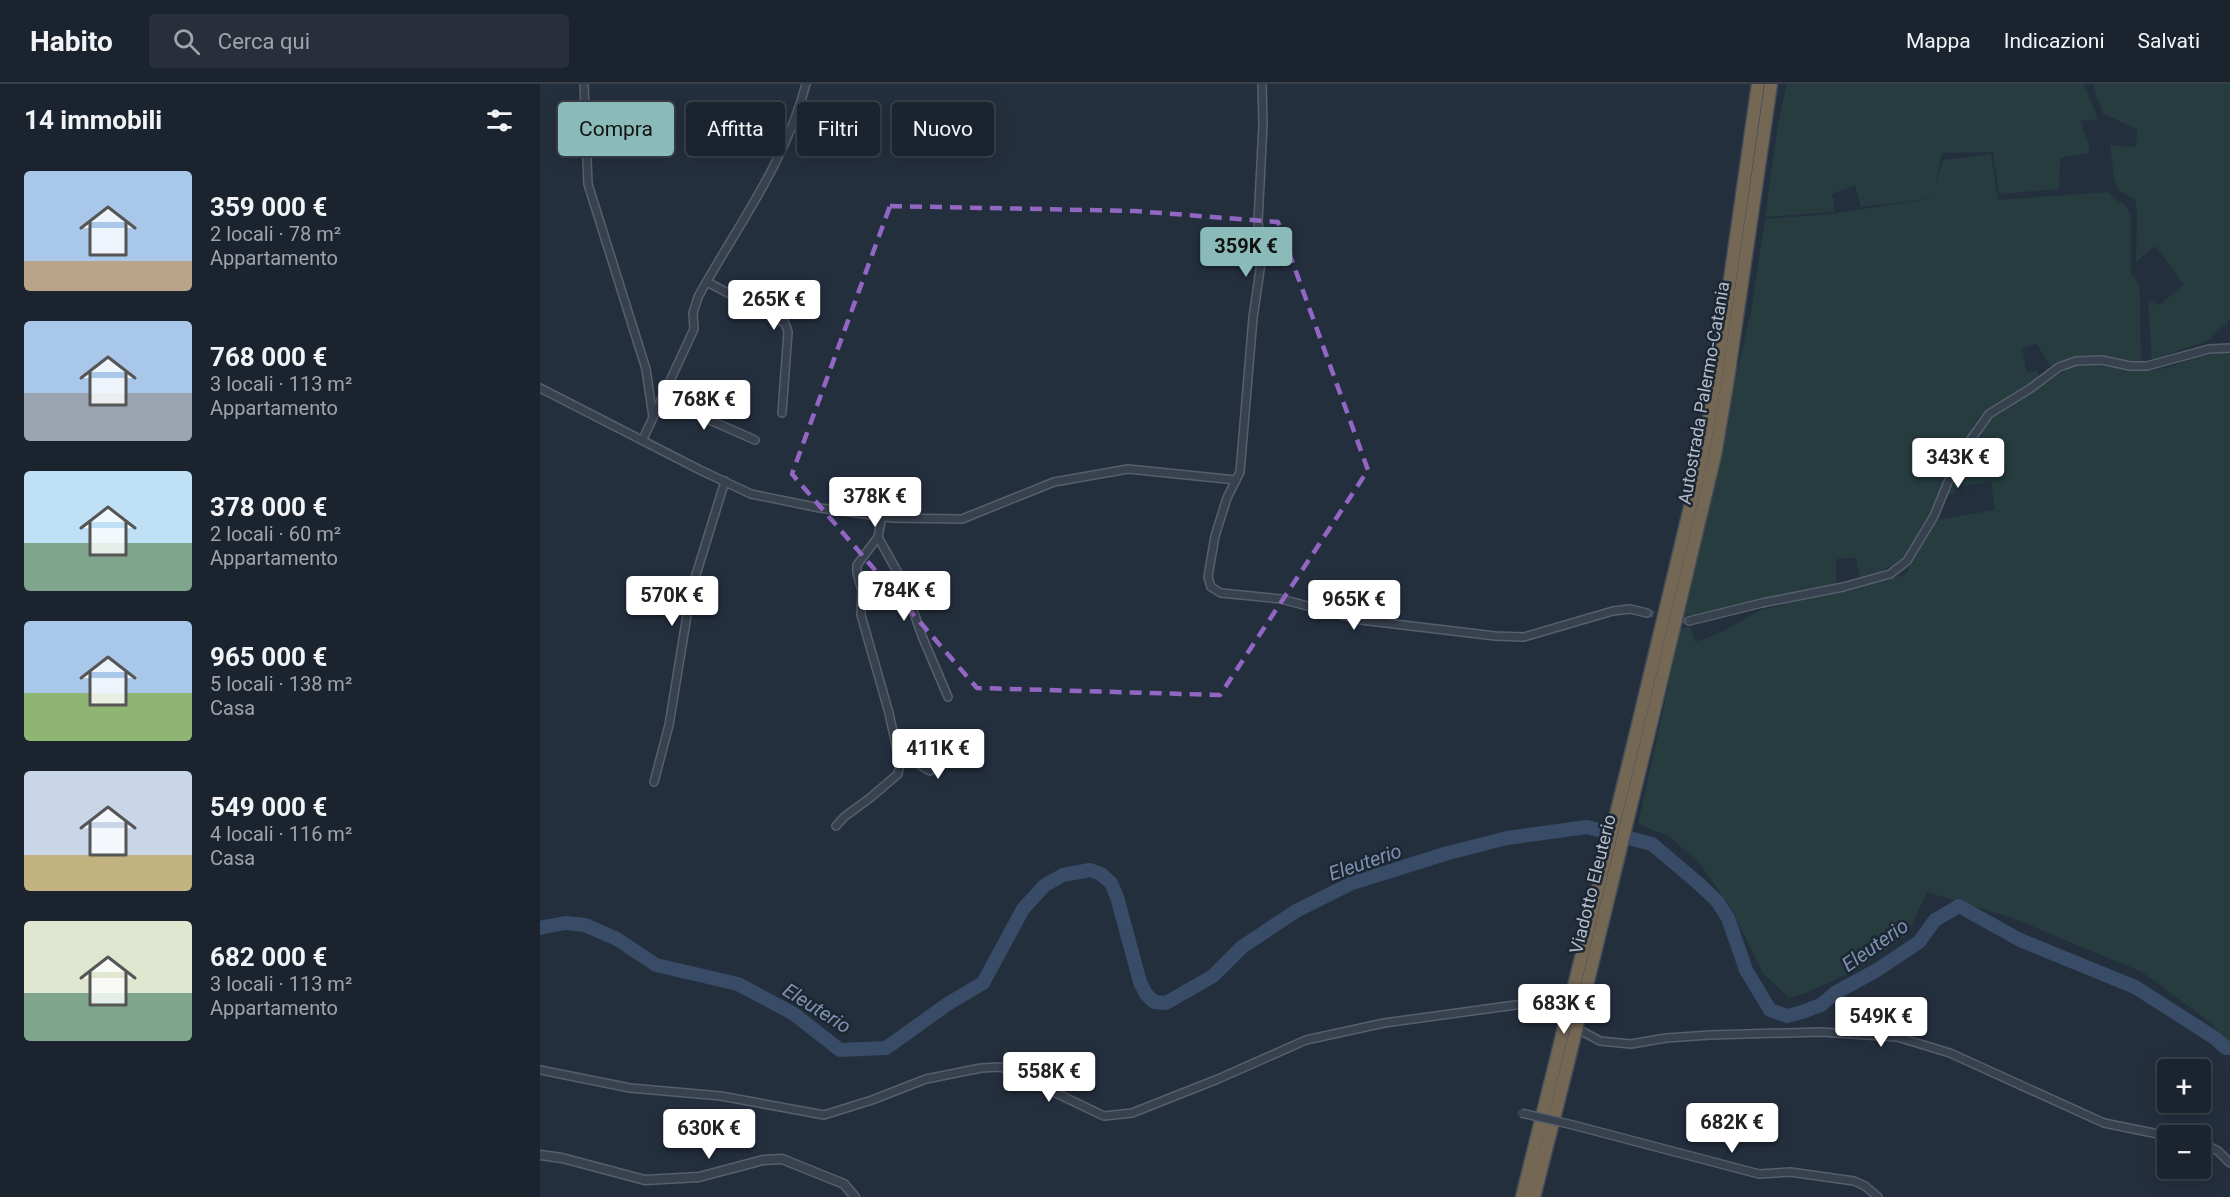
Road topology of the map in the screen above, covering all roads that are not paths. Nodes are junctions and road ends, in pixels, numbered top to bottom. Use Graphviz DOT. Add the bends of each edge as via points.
graph roads {
  1 [pos="584,84"];
  2 [pos="806,84"];
  3 [pos="1262,84"];
  4 [pos="1758,84"];
  5 [pos="1771,84"];
  6 [pos="800,102"];
  7 [pos="797,111"];
  8 [pos="706,282"];
  9 [pos="2230,348"];
  10 [pos="540,388"];
  11 [pos="662,399"];
  12 [pos="782,413"];
  13 [pos="653,418"];
  14 [pos="643,439"];
  15 [pos="755,441"];
  16 [pos="1236,480"];
  17 [pos="725,481"];
  18 [pos="882,517"];
  19 [pos="878,537"];
  20 [pos="1647,613"];
  21 [pos="1689,621"];
  22 [pos="948,697"];
  23 [pos="964,739"];
  24 [pos="1641,739"];
  25 [pos="899,751"];
  26 [pos="654,782"];
  27 [pos="836,826"];
  28 [pos="1560,1069"];
  29 [pos="540,1070"];
  30 [pos="1521,1113"];
  31 [pos="2157,1134"];
  32 [pos="2211,1148"];
  33 [pos="540,1155"];
  34 [pos="2230,1163"];
  35 [pos="855,1197"];
  36 [pos="1522,1197"];
  37 [pos="1534,1197"];
  38 [pos="1878,1197"];
  1 -- 13 [label="street" via="588,184 646,369"];
  2 -- 6 [label="street"];
  3 -- 16 [label="street" via="1258,222 1262,256 1252,318 1240,472"];
  4 -- 24 [label="highway, Autostrada Palermo-Catania" via="1703,453"];
  5 -- 24 [label="highway, Autostrada Palermo-Catania" via="1715,455"];
  7 -- 8 [label="street" via="775,164"];
  8 -- 11 [label="street" via="693,313 694,329"];
  8 -- 12 [label="street" via="785,323 788,332"];
  9 -- 21 [label="street" via="2209,349 2147,366 2085,360 2059,367 1989,414 1969,442 1908,561 1890,574"];
  10 -- 14 [label="street"];
  11 -- 13 [label="street"];
  11 -- 15 [label="street"];
  13 -- 14 [label="street"];
  14 -- 17 [label="street"];
  16 -- 18 [label="street" via="1128,469 1053,482 962,519"];
  16 -- 20 [label="street" via="1215,536 1208,577 1211,587 1221,593 1281,599 1360,620 1524,637 1613,611"];
  17 -- 18 [label="street" via="775,500"];
  17 -- 26 [label="street" via="691,591 669,725"];
  18 -- 19 [label="street"];
  19 -- 22 [label="street" via="904,584"];
  19 -- 25 [label="street" via="857,565 861,615"];
  23 -- 25 [label="street" via="930,771 908,753"];
  24 -- 28 [label="highway, Viadotto Eleuterio, bridge"];
  25 -- 27 [label="street" via="898,774"];
  28 -- 36 [label="highway"];
  28 -- 37 [label="highway"];
  29 -- 31 [label="street" via="630,1088 721,1096 824,1115 926,1079 1001,1067 1104,1116 1132,1113 1306,1040 1384,1023 1523,1004 1540,1007 1600,1041 1631,1044 1710,1035 1821,1032 1897,1037 1950,1053 2104,1123"];
  30 -- 38 [label="street, bridge" via="1759,1174 1790,1172 1854,1181"];
  32 -- 34 [label="street"];
  33 -- 35 [label="street" via="645,1180 699,1177 763,1160 783,1159 844,1184"];
}
